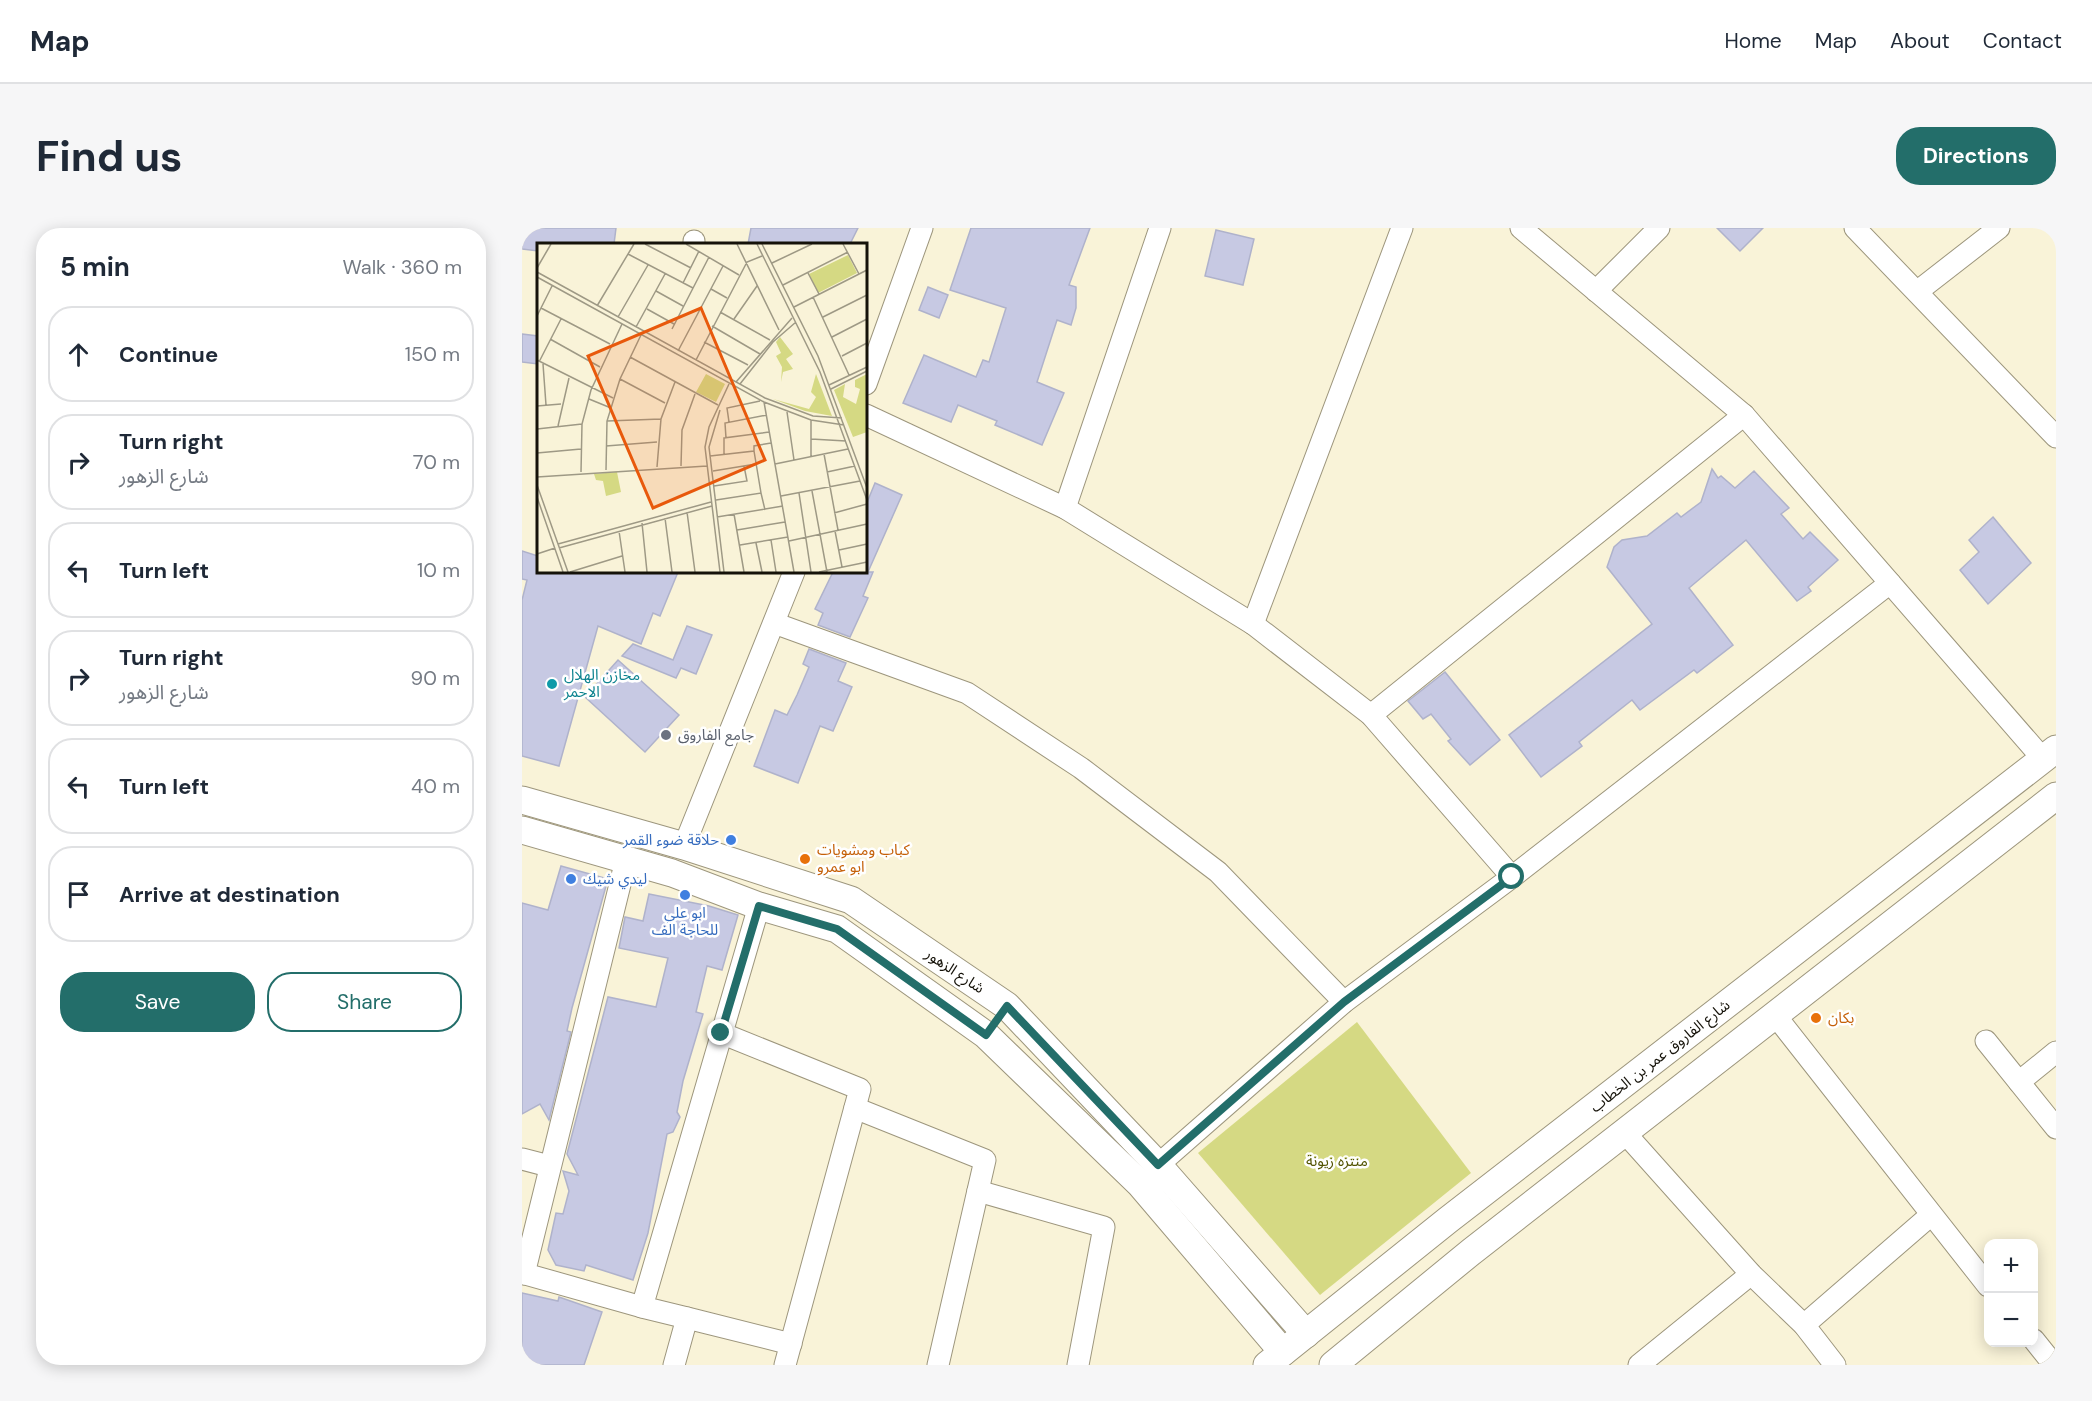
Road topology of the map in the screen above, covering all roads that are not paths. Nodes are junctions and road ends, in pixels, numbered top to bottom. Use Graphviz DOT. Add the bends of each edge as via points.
graph roads {
  1 [pos="922,228"];
  2 [pos="1160,228"];
  3 [pos="1402,228"];
  4 [pos="1659,228"];
  5 [pos="1855,228"];
  6 [pos="1998,228"];
  7 [pos="1526,229"];
  8 [pos="1596,291"];
  9 [pos="1918,291"];
  10 [pos="867,381"];
  11 [pos="867,415"];
  12 [pos="1743,415"];
  13 [pos="2056,437"];
  14 [pos="1065,508"];
  15 [pos="794,573"];
  16 [pos="1890,583"];
  17 [pos="774,623"];
  18 [pos="1253,624"];
  19 [pos="1371,716"];
  20 [pos="2050,754"];
  21 [pos="2056,796"];
  22 [pos="522,800"];
  23 [pos="522,830"];
  24 [pos="684,846"];
  25 [pos="626,860"];
  26 [pos="1512,877"];
  27 [pos="759,906"];
  28 [pos="1344,1002"];
  29 [pos="1007,1006"];
  30 [pos="1775,1015"];
  31 [pos="721,1033"];
  32 [pos="986,1035"];
  33 [pos="1986,1041"];
  34 [pos="2056,1052"];
  35 [pos="2019,1082"];
  36 [pos="855,1108"];
  37 [pos="2056,1128"];
  38 [pos="1625,1133"];
  39 [pos="522,1159"];
  40 [pos="1158,1165"];
  41 [pos="549,1166"];
  42 [pos="978,1191"];
  43 [pos="1930,1215"];
  44 [pos="523,1273"];
  45 [pos="1751,1274"];
  46 [pos="1984,1280"];
  47 [pos="642,1307"];
  48 [pos="687,1318"];
  49 [pos="1804,1325"];
  50 [pos="1306,1334"];
  51 [pos="791,1344"];
  52 [pos="2038,1346"];
  53 [pos="1275,1358"];
  54 [pos="674,1365"];
  55 [pos="785,1365"];
  56 [pos="938,1365"];
  57 [pos="1078,1365"];
  58 [pos="1334,1365"];
  59 [pos="1639,1365"];
  60 [pos="1835,1365"];
  61 [pos="2054,1365"];
  1 -- 10 [label="street"];
  2 -- 14 [label="street"];
  3 -- 18 [label="street"];
  4 -- 8 [label="street"];
  5 -- 9 [label="street"];
  6 -- 9 [label="street"];
  7 -- 8 [label="street"];
  8 -- 12 [label="street"];
  9 -- 13 [label="street"];
  11 -- 14 [label="street"];
  12 -- 16 [label="street"];
  12 -- 19 [label="street"];
  14 -- 18 [label="street"];
  15 -- 17 [label="street"];
  16 -- 20 [label="street"];
  16 -- 26 [label="street"];
  17 -- 24 [label="street"];
  17 -- 28 [label="street" via="967,693 1082,768 1218,872"];
  18 -- 19 [label="street"];
  19 -- 26 [label="street"];
  20 -- 50 [label="main road, شارع الفاروق عمر بن الخطاب"];
  21 -- 30 [label="main road"];
  22 -- 24 [label="main road, شارع الزهور"];
  23 -- 25 [label="main road"];
  24 -- 29 [label="main road, شارع الزهور" via="851,900"];
  25 -- 27 [label="main road"];
  25 -- 41 [label="street"];
  26 -- 28 [label="street"];
  27 -- 31 [label="street"];
  27 -- 32 [label="main road" via="837,929"];
  28 -- 40 [label="street"];
  29 -- 32 [label="main road"];
  29 -- 40 [label="main road, شارع الزهور"];
  30 -- 38 [label="main road"];
  30 -- 43 [label="street"];
  31 -- 36 [label="street" via="860,1089"];
  31 -- 47 [label="street"];
  32 -- 53 [label="main road" via="1140,1184"];
  33 -- 35 [label="street"];
  34 -- 35 [label="street"];
  35 -- 37 [label="street"];
  36 -- 42 [label="street" via="985,1160"];
  36 -- 51 [label="street"];
  38 -- 45 [label="street"];
  38 -- 58 [label="main road"];
  39 -- 41 [label="street"];
  40 -- 50 [label="main road, شارع الزهور"];
  41 -- 44 [label="street"];
  42 -- 56 [label="street"];
  42 -- 57 [label="street" via="1104,1227"];
  43 -- 46 [label="street"];
  43 -- 49 [label="street"];
  44 -- 47 [label="street"];
  45 -- 49 [label="street"];
  45 -- 59 [label="street"];
  47 -- 48 [label="street"];
  48 -- 51 [label="street"];
  48 -- 54 [label="street"];
  49 -- 60 [label="street"];
  50 -- 53 [label="main road, شارع الفاروق عمر بن الخطاب"];
  51 -- 55 [label="street"];
  52 -- 61 [label="street"];
}
